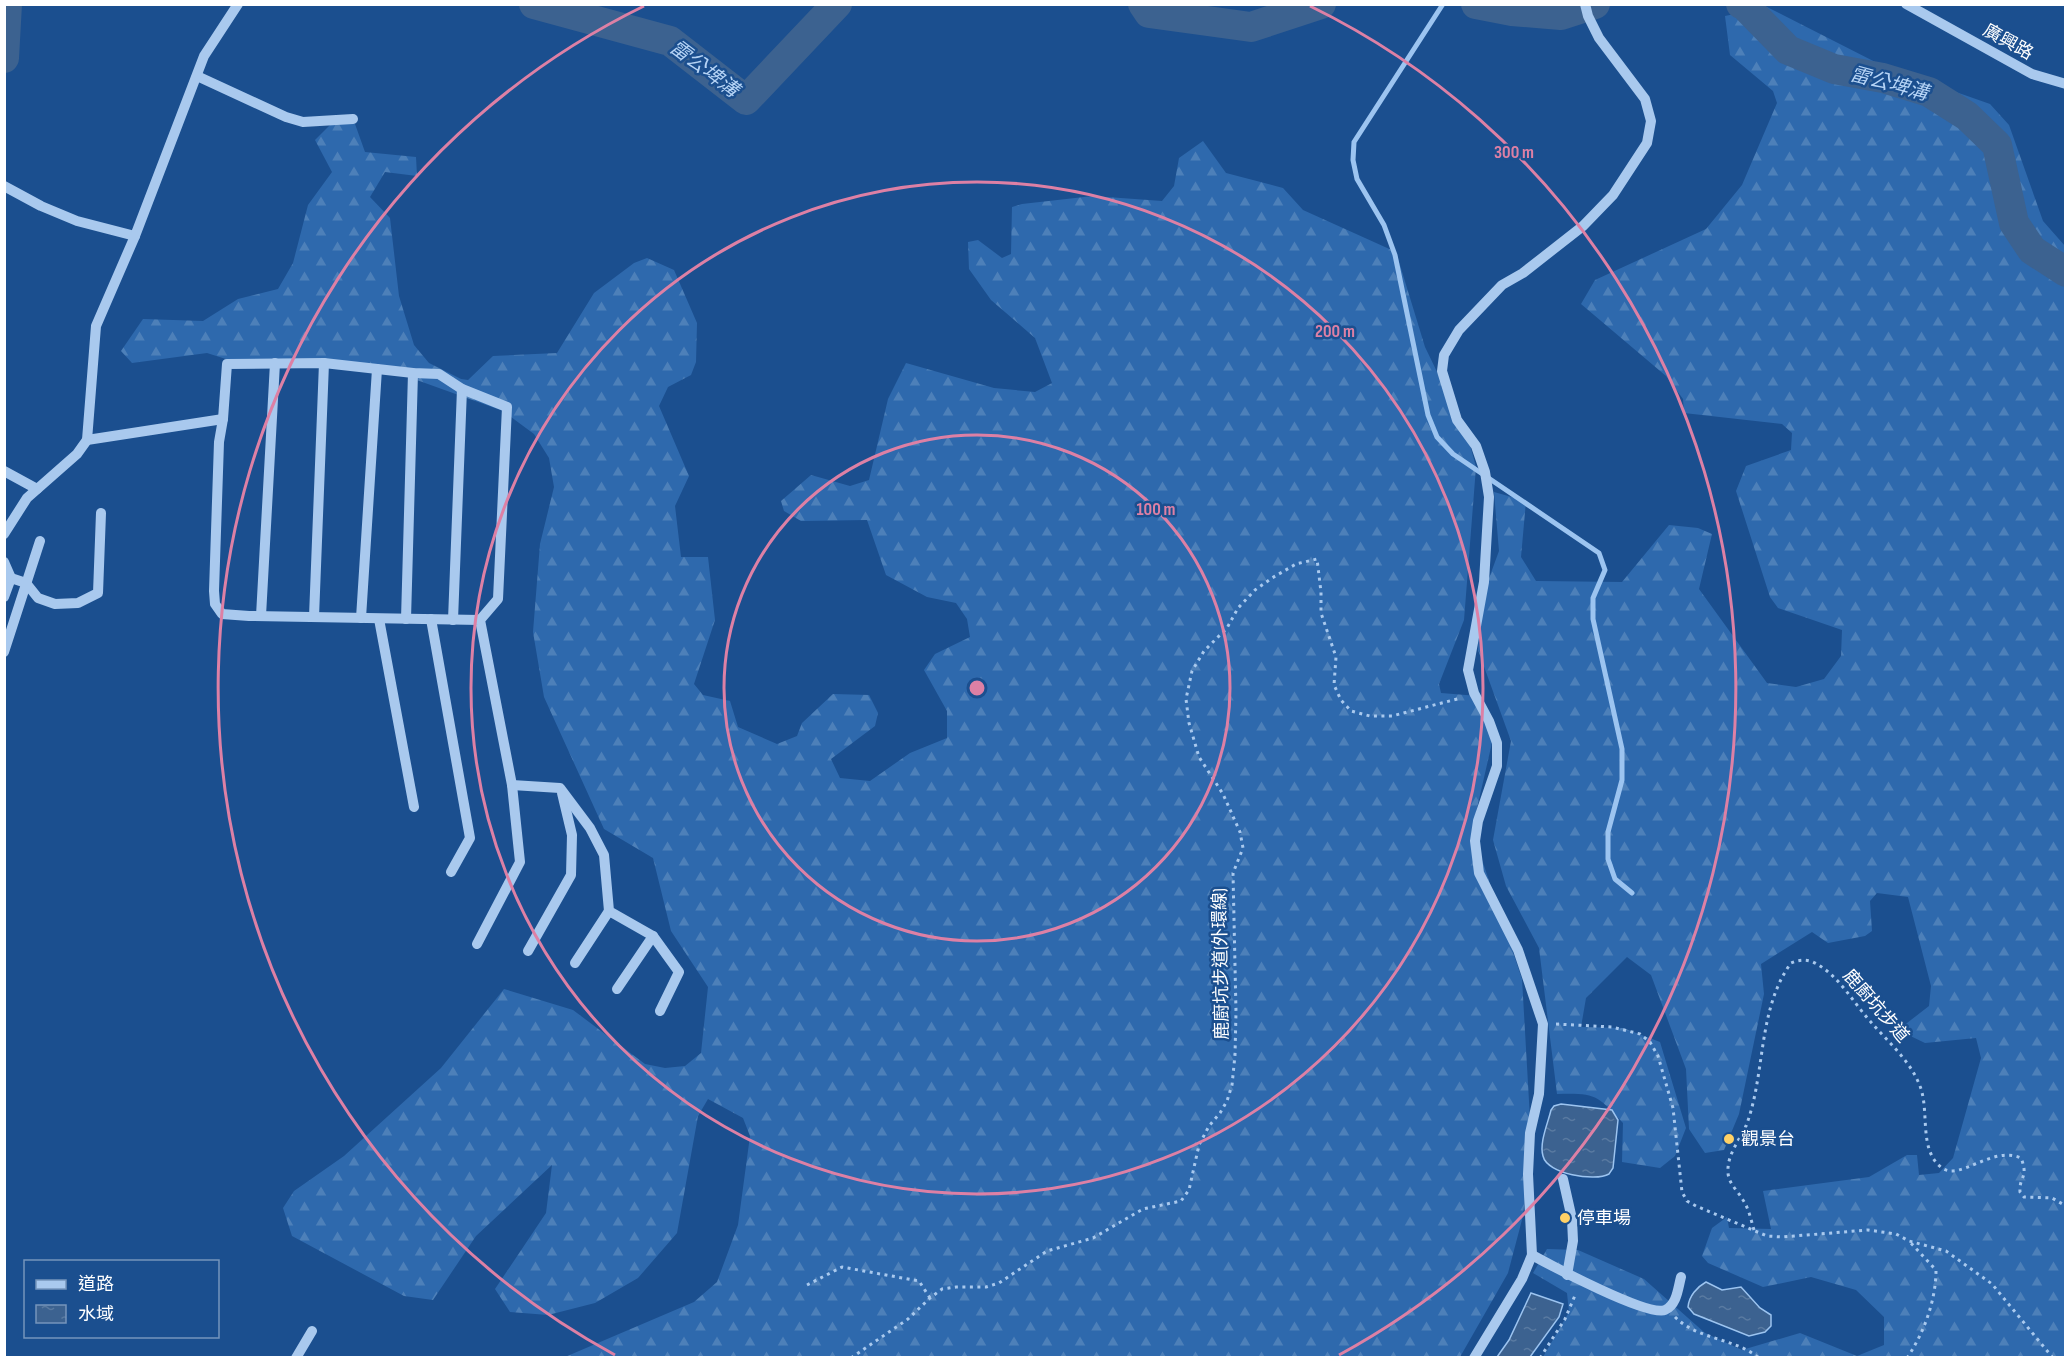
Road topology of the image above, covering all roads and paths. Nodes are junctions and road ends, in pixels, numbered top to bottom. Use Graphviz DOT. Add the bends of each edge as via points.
graph roads {
  1 [pos="238,4"];
  2 [pos="1585,4"];
  3 [pos="1912,6"];
  4 [pos="197,75"];
  5 [pos="2066,84"];
  6 [pos="353,119"];
  7 [pos="4,186"];
  8 [pos="135,236"];
  9 [pos="275,363"];
  10 [pos="324,363"];
  11 [pos="377,369"];
  12 [pos="413,373"];
  13 [pos="462,389"];
  14 [pos="223,419"];
  15 [pos="87,440"];
  16 [pos="4,471"];
  17 [pos="37,489"];
  18 [pos="101,513"];
  19 [pos="4,534"];
  20 [pos="40,541"];
  21 [pos="4,562"];
  22 [pos="11,578"];
  23 [pos="26,583"];
  24 [pos="4,597"];
  25 [pos="261,616"];
  26 [pos="314,617"];
  27 [pos="361,618"];
  28 [pos="379,619"];
  29 [pos="406,619"];
  30 [pos="431,619"];
  31 [pos="453,620"];
  32 [pos="480,620"];
  33 [pos="4,652"];
  34 [pos="1474,693"];
  35 [pos="512,785"];
  36 [pos="560,788"];
  37 [pos="414,807"];
  38 [pos="451,872"];
  39 [pos="609,911"];
  40 [pos="653,936"];
  41 [pos="477,944"];
  42 [pos="528,951"];
  43 [pos="575,963"];
  44 [pos="617,989"];
  45 [pos="660,1011"];
  46 [pos="1542,1024"];
  47 [pos="1563,1179"];
  48 [pos="2066,1206"];
  49 [pos="1754,1230"];
  50 [pos="1909,1241"];
  51 [pos="1532,1256"];
  52 [pos="1567,1275"];
  53 [pos="1681,1277"];
  54 [pos="1581,1281"];
  55 [pos="807,1286"];
  56 [pos="930,1298"];
  57 [pos="1667,1309"];
  58 [pos="312,1331"];
  59 [pos="296,1358"];
  60 [pos="851,1358"];
  61 [pos="1474,1358"];
  62 [pos="1540,1358"];
  63 [pos="1759,1358"];
  64 [pos="1907,1358"];
  65 [pos="2053,1358"];
  1 -- 4 [label="street" via="204,56"];
  2 -- 34 [label="street" via="1599,38 1645,99 1651,121 1647,143 1613,195 1583,226 1502,285 1459,330 1444,355 1442,371 1457,420 1476,446 1488,491 1484,582 1468,670"];
  3 -- 5 [label="street, 廣興路" via="2032,74"];
  4 -- 6 [label="street" via="303,122"];
  4 -- 8 [label="street"];
  7 -- 8 [label="street" via="77,221"];
  8 -- 15 [label="street" via="96,326"];
  9 -- 10 [label="street"];
  9 -- 14 [label="street" via="226,364"];
  9 -- 25 [label="street"];
  10 -- 11 [label="street"];
  10 -- 26 [label="street"];
  11 -- 12 [label="street"];
  11 -- 27 [label="street"];
  12 -- 13 [label="street" via="439,374"];
  12 -- 29 [label="street"];
  13 -- 31 [label="street"];
  13 -- 32 [label="street" via="507,406 498,599"];
  14 -- 15 [label="street"];
  14 -- 25 [label="street" via="219,442 215,604 222,614"];
  15 -- 17 [label="street" via="78,454"];
  16 -- 17 [label="street"];
  17 -- 19 [label="street"];
  18 -- 23 [label="street" via="98,592 78,603 56,604 38,598"];
  20 -- 23 [label="street"];
  21 -- 22 [label="street"];
  22 -- 23 [label="street"];
  22 -- 24 [label="street"];
  23 -- 33 [label="street"];
  25 -- 26 [label="street"];
  26 -- 27 [label="street"];
  27 -- 28 [label="street"];
  28 -- 29 [label="street"];
  28 -- 37 [label="street"];
  29 -- 30 [label="street"];
  30 -- 31 [label="street"];
  30 -- 38 [label="street" via="470,837"];
  31 -- 32 [label="street"];
  32 -- 35 [label="street"];
  34 -- 46 [label="street" via="1497,743 1497,766 1475,842 1479,873 1518,950"];
  34 -- 56 [label="path, 鹿廚坑步道(外環線)" via="1392,716 1351,711 1334,685 1336,657 1321,613 1317,560 1296,564 1272,578 1238,608 1192,671 1186,699 1199,757 1223,794 1244,848 1233,873 1236,1002 1232,1085 1227,1101 1199,1145 1189,1190 1181,1201 1143,1209 1093,1238 1047,1251 999,1283 942,1289"];
  35 -- 36 [label="street"];
  35 -- 41 [label="street" via="520,862"];
  36 -- 39 [label="street" via="590,828 604,855"];
  36 -- 42 [label="street" via="572,835 571,875"];
  39 -- 40 [label="street"];
  39 -- 43 [label="street"];
  40 -- 44 [label="street"];
  40 -- 45 [label="street" via="679,972"];
  46 -- 49 [label="path" via="1611,1027 1640,1034 1650,1042 1673,1108 1686,1201"];
  46 -- 51 [label="street" via="1539,1094 1530,1133 1528,1174"];
  47 -- 52 [label="street" via="1573,1242"];
  48 -- 49 [label="path, 鹿廚坑步道" via="2052,1198 2024,1197 2019,1186 2025,1169 2021,1158 2012,1154 1956,1171 1945,1170 1935,1162 1929,1148 1920,1086 1908,1063 1830,974 1811,961 1799,960 1791,963 1776,990 1750,1110 1728,1162 1728,1175 1746,1205"];
  49 -- 50 [label="path" via="1782,1237 1868,1230 1896,1234"];
  50 -- 64 [label="path" via="1936,1270 1936,1285 1918,1342"];
  50 -- 65 [label="path" via="1946,1251 1992,1284"];
  51 -- 52 [label="street"];
  51 -- 61 [label="street"];
  52 -- 54 [label="street"];
  53 -- 57 [label="street" via="1674,1302"];
  54 -- 57 [label="street" via="1647,1308"];
  54 -- 62 [label="path" via="1565,1319"];
  55 -- 56 [label="path" via="842,1267 919,1281"];
  56 -- 60 [label="path, 鹿廚坑步道(外環線)" via="908,1319"];
  57 -- 63 [label="path" via="1683,1325 1739,1346"];
  58 -- 59 [label="street"];
}
